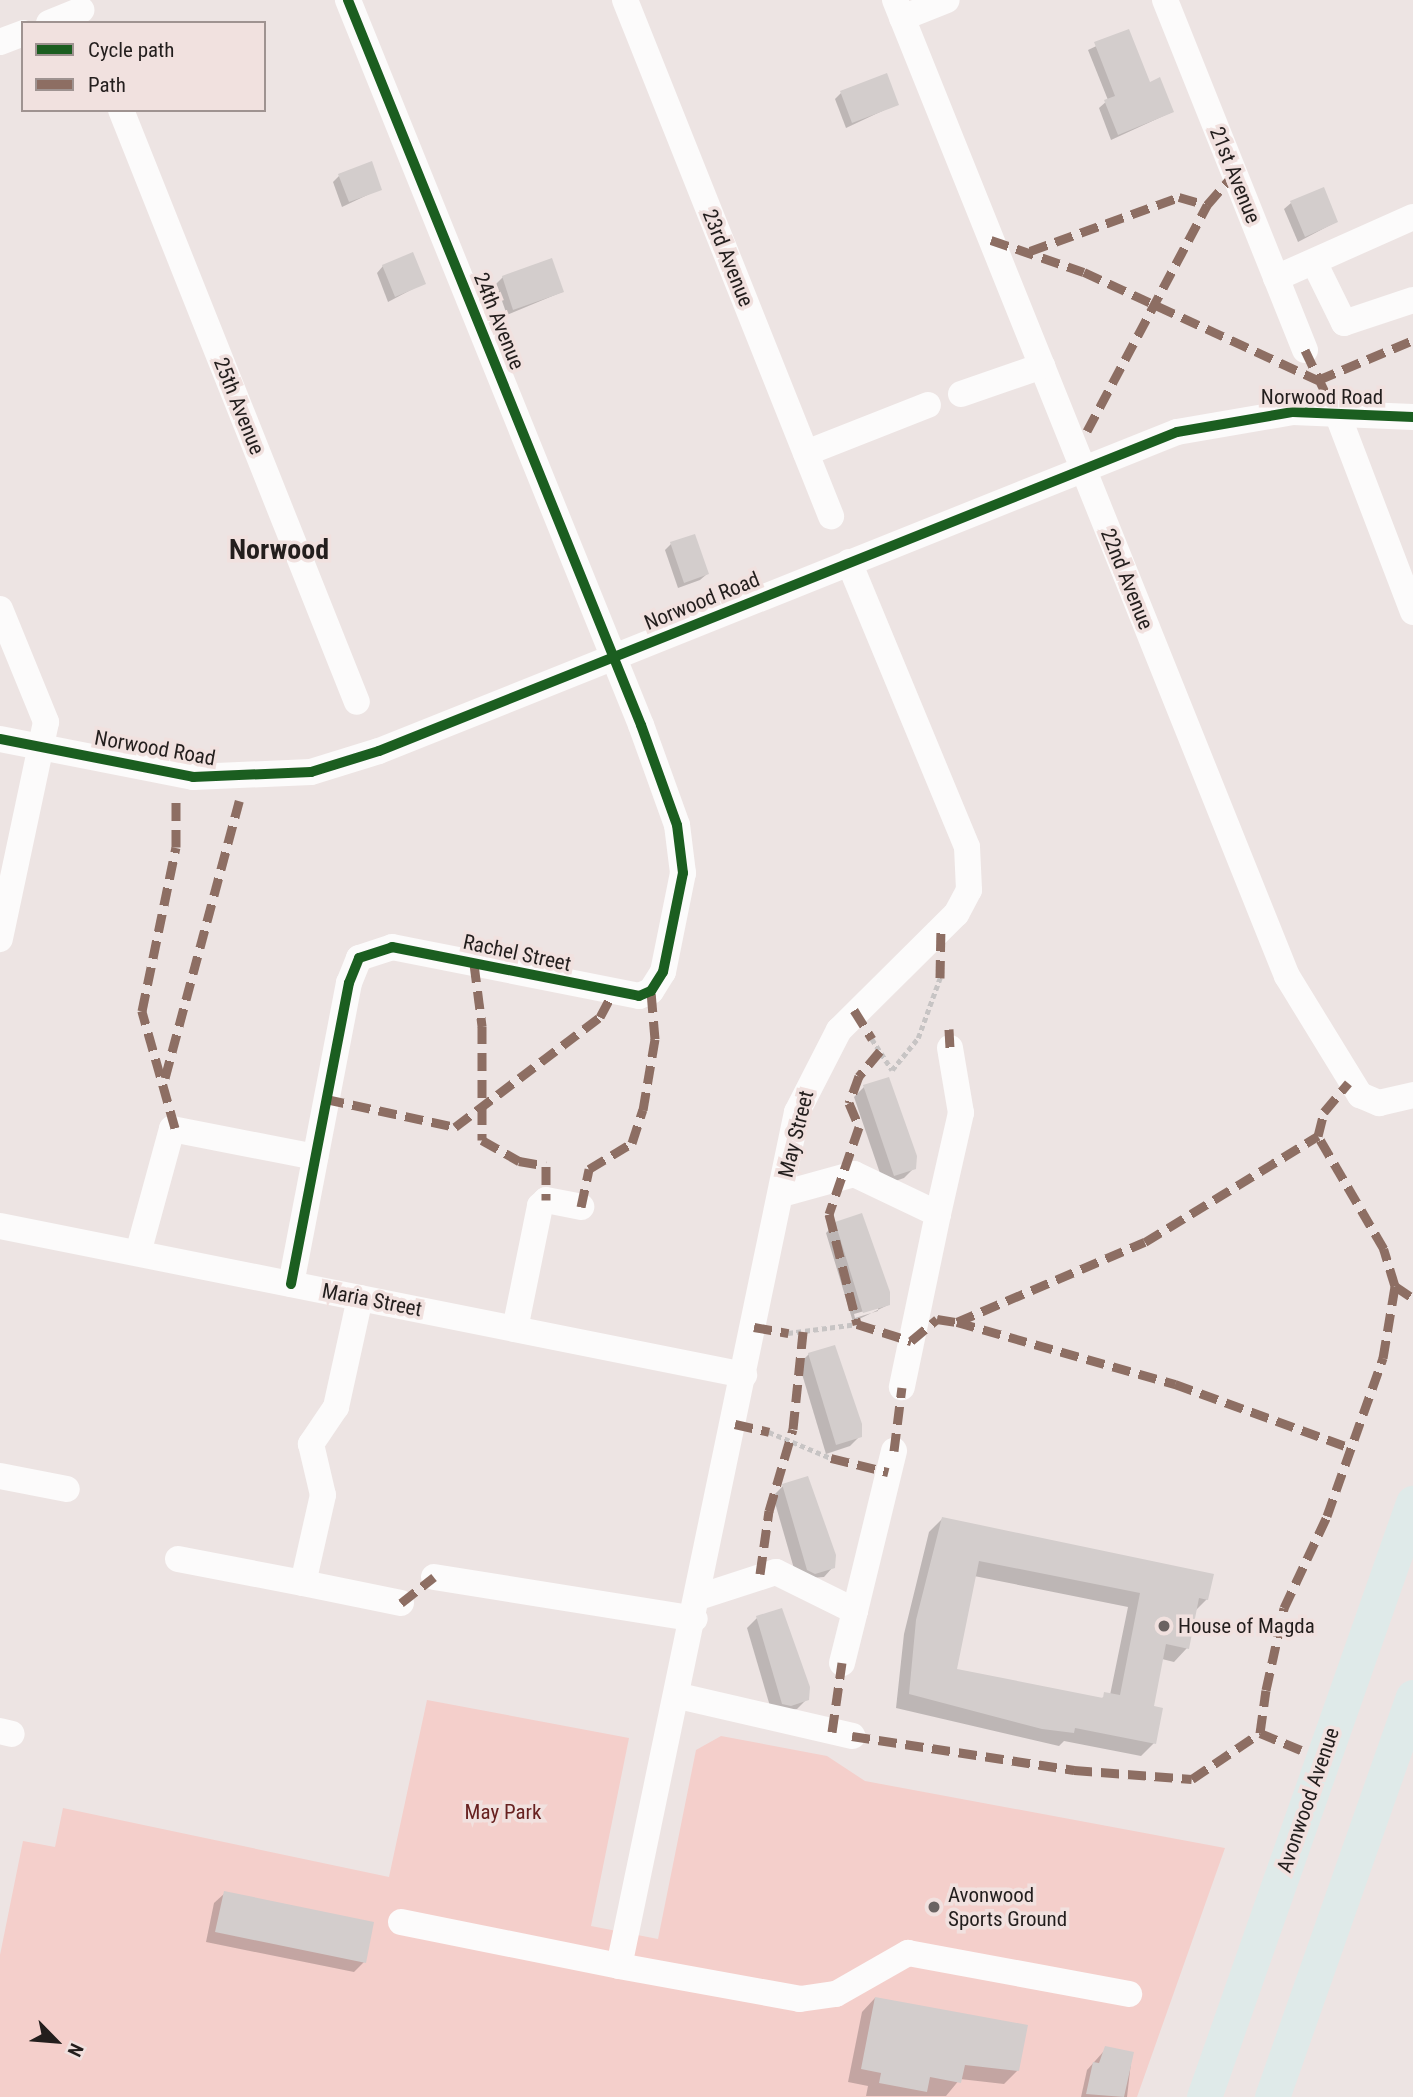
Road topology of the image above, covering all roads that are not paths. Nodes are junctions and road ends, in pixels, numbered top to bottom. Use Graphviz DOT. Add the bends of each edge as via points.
graph roads {
  1 [pos="348,0"];
  2 [pos="625,0"];
  3 [pos="947,0"];
  4 [pos="1165,0"];
  5 [pos="898,9"];
  6 [pos="82,11"];
  7 [pos="54,21"];
  8 [pos="21,34"];
  9 [pos="0,42"];
  10 [pos="122,112"];
  11 [pos="1413,217"];
  12 [pos="1314,262"];
  13 [pos="1276,278"];
  14 [pos="1413,300"];
  15 [pos="1305,350"];
  16 [pos="1042,366"];
  17 [pos="961,394"];
  18 [pos="928,405"];
  19 [pos="1338,413"];
  20 [pos="1413,417"];
  21 [pos="806,453"];
  22 [pos="1085,469"];
  23 [pos="831,516"];
  24 [pos="849,562"];
  25 [pos="0,609"];
  26 [pos="1413,612"];
  27 [pos="613,657"];
  28 [pos="357,702"];
  29 [pos="0,738"];
  30 [pos="40,747"];
  31 [pos="0,939"];
  32 [pos="950,1048"];
  33 [pos="1413,1095"];
  34 [pos="315,1157"];
  35 [pos="782,1194"];
  36 [pos="581,1207"];
  37 [pos="938,1214"];
  38 [pos="0,1226"];
  39 [pos="138,1253"];
  40 [pos="291,1284"];
  41 [pos="360,1298"];
  42 [pos="516,1329"];
  43 [pos="744,1375"];
  44 [pos="902,1387"];
  45 [pos="894,1451"];
  46 [pos="0,1476"];
  47 [pos="67,1489"];
  48 [pos="1413,1503"];
  49 [pos="178,1559"];
  50 [pos="434,1577"];
  51 [pos="303,1583"];
  52 [pos="401,1603"];
  53 [pos="697,1608"];
  54 [pos="855,1611"];
  55 [pos="842,1663"];
  56 [pos="679,1696"];
  57 [pos="1413,1697"];
  58 [pos="852,1736"];
  59 [pos="401,1922"];
  60 [pos="619,1966"];
  61 [pos="1129,1994"];
  62 [pos="1204,2097"];
  63 [pos="1272,2097"];
  1 -- 27 [label="street, 24th Avenue"];
  2 -- 21 [label="street, 23rd Avenue"];
  3 -- 5 [label="street"];
  4 -- 13 [label="street, 21st Avenue"];
  5 -- 16 [label="street, 22nd Avenue"];
  6 -- 7 [label="street"];
  8 -- 9 [label="street"];
  10 -- 28 [label="street, 25th Avenue"];
  11 -- 12 [label="street"];
  12 -- 13 [label="street"];
  12 -- 14 [label="street" via="1344,323"];
  13 -- 15 [label="street, 21st Avenue"];
  16 -- 17 [label="street"];
  16 -- 22 [label="street, 22nd Avenue"];
  18 -- 21 [label="street"];
  19 -- 20 [label="street, Norwood Road"];
  19 -- 22 [label="street, Norwood Road" via="1225,419"];
  19 -- 26 [label="street"];
  21 -- 23 [label="street, 23rd Avenue"];
  22 -- 24 [label="street, Norwood Road"];
  22 -- 33 [label="street, 22nd Avenue" via="1273,948 1304,1010 1360,1095 1379,1103"];
  24 -- 27 [label="street, Norwood Road"];
  24 -- 35 [label="street, May Street" via="967,847 971,877 956,914 853,1010 828,1044 797,1112"];
  25 -- 30 [label="street" via="46,722"];
  27 -- 30 [label="street, Norwood Road" via="379,751 287,776 193,777"];
  27 -- 34 [label="street, Rachel Street" via="682,849 682,895 658,984 639,996 626,995 392,947 366,951 351,975"];
  29 -- 30 [label="street, Norwood Road"];
  30 -- 31 [label="street"];
  32 -- 37 [label="street" via="961,1113"];
  34 -- 39 [label="street" via="172,1129"];
  34 -- 40 [label="street, Rachel Street"];
  35 -- 37 [label="street" via="854,1174"];
  35 -- 43 [label="street, May Street"];
  36 -- 42 [label="street" via="546,1200 540,1206"];
  37 -- 44 [label="street"];
  38 -- 39 [label="street, Maria Street"];
  39 -- 40 [label="street, Maria Street"];
  40 -- 41 [label="street, Maria Street"];
  41 -- 42 [label="street, Maria Street"];
  41 -- 51 [label="street" via="336,1407 311,1444 323,1495"];
  42 -- 43 [label="street, Maria Street"];
  43 -- 53 [label="street, May Street"];
  45 -- 54 [label="street"];
  46 -- 47 [label="street"];
  48 -- 62 [label="main road, Avonwood Avenue"];
  49 -- 51 [label="street"];
  50 -- 53 [label="street"];
  51 -- 52 [label="street"];
  53 -- 54 [label="street" via="776,1572"];
  53 -- 56 [label="street, May Street"];
  54 -- 55 [label="street"];
  56 -- 58 [label="street"];
  56 -- 60 [label="street, May Street"];
  57 -- 63 [label="main road"];
  59 -- 60 [label="street"];
  60 -- 61 [label="street" via="800,1999 836,1994 908,1953"];
}
